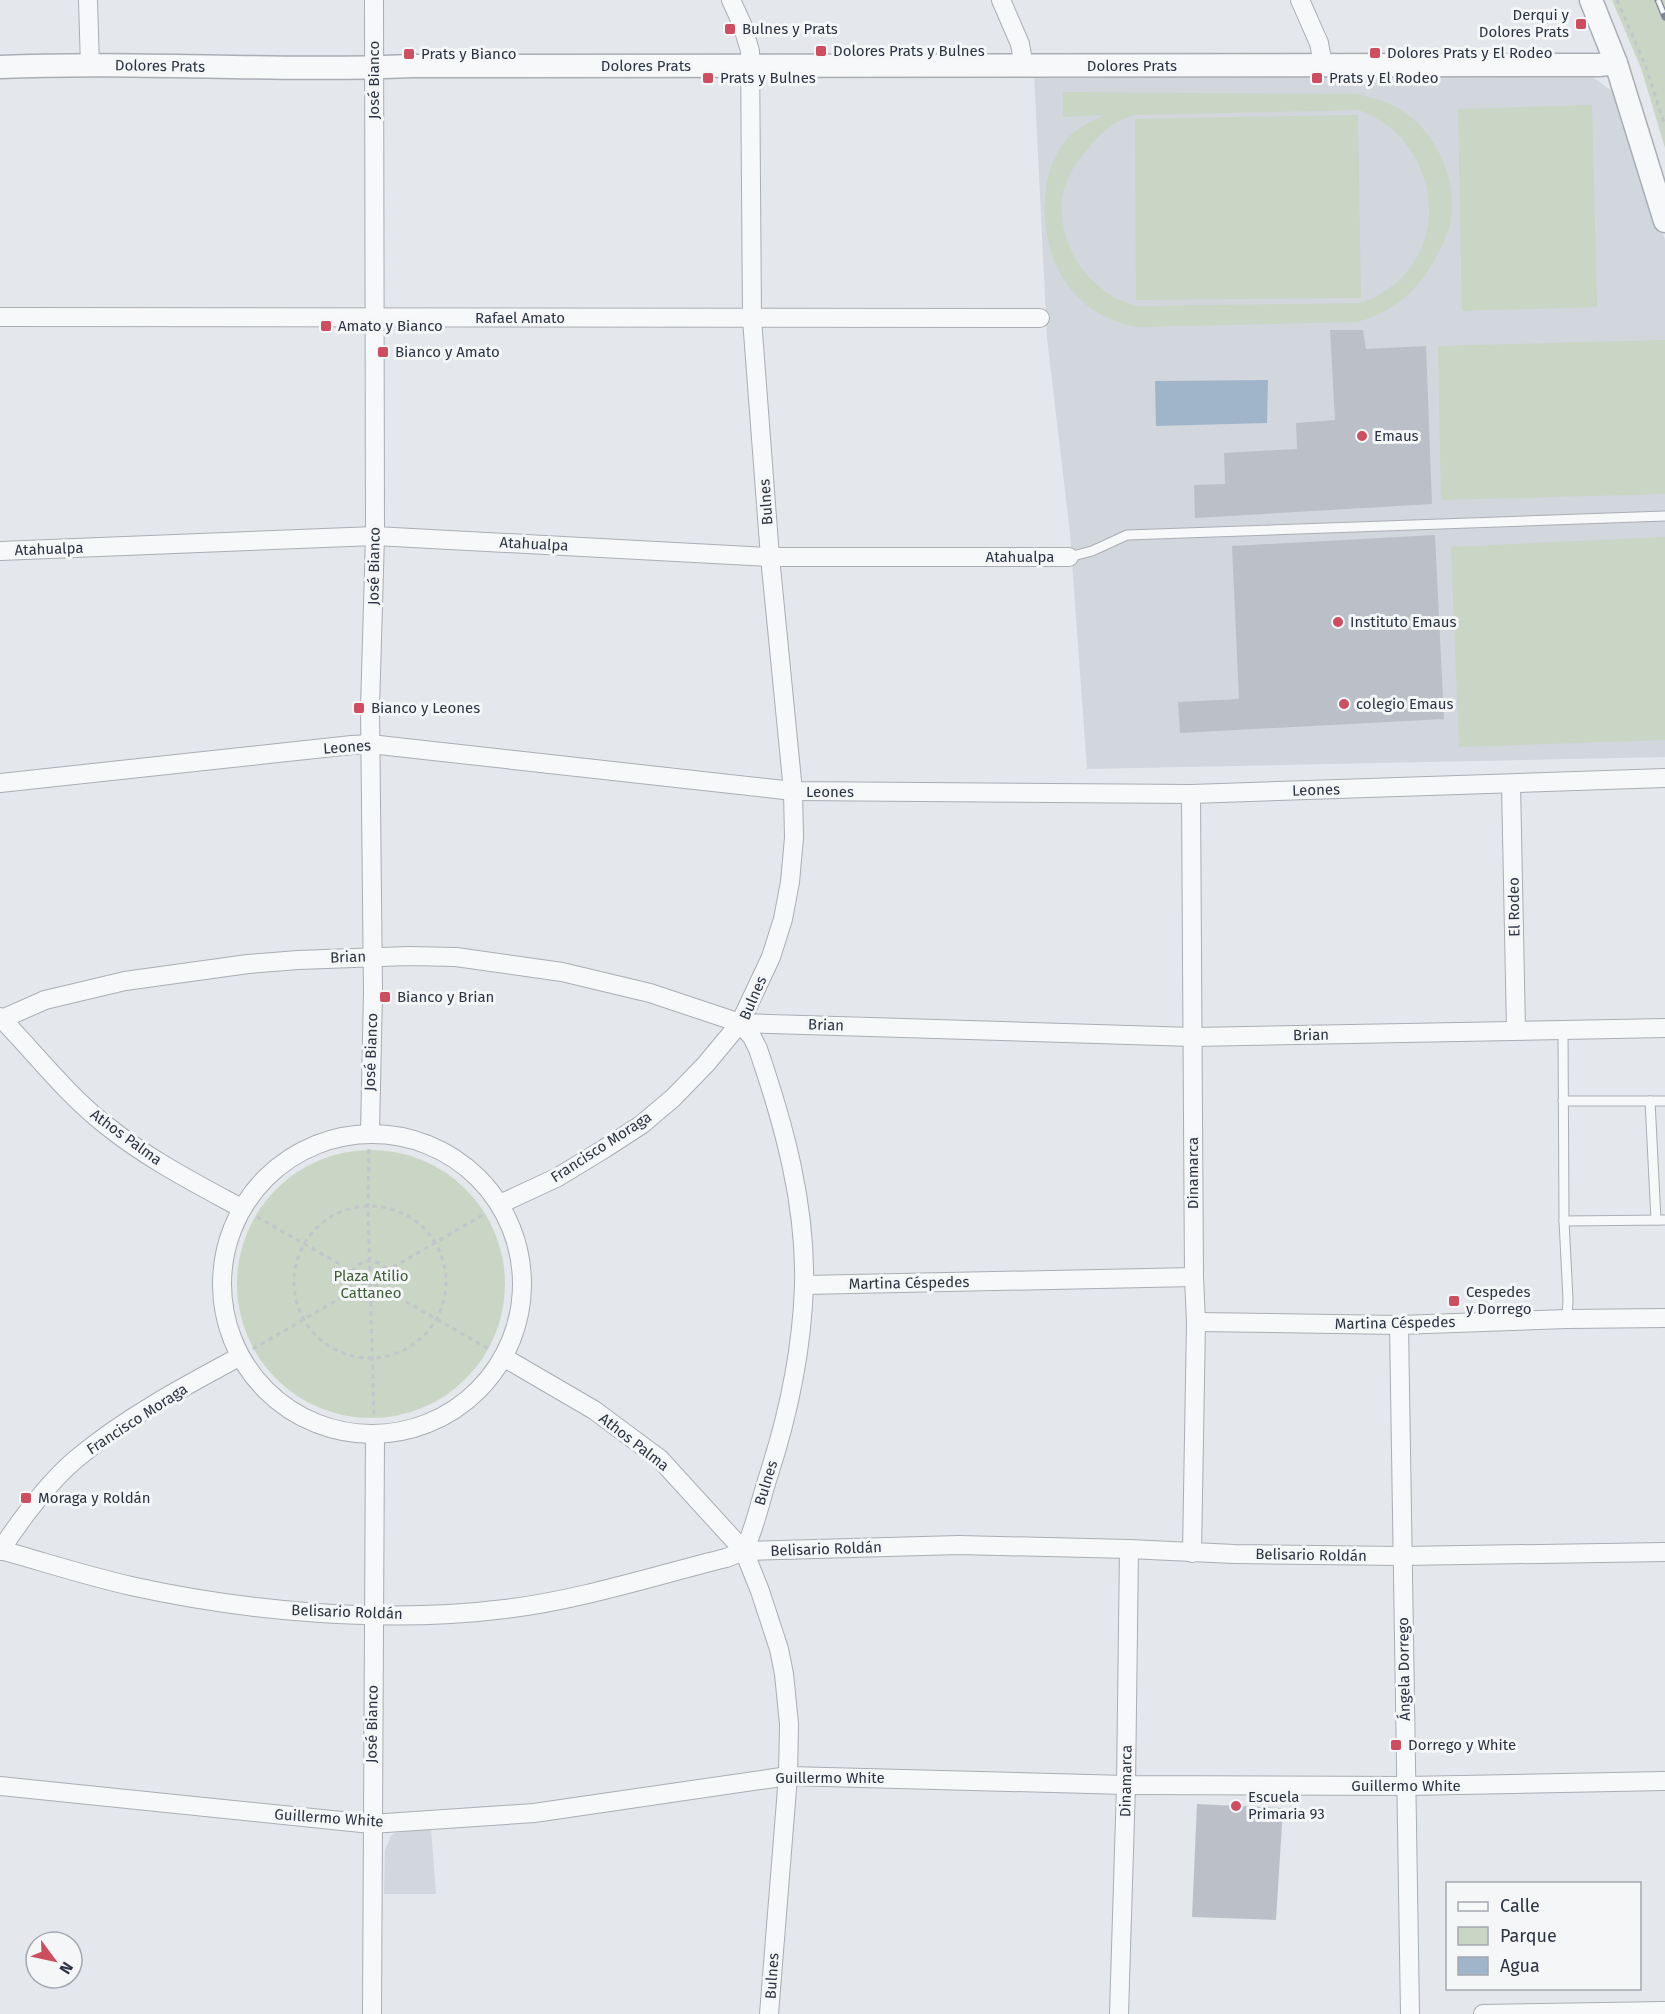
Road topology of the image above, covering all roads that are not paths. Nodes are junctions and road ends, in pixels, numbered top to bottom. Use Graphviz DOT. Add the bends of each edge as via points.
graph roads {
  1 [pos="87,0"];
  2 [pos="374,0"];
  3 [pos="731,0"];
  4 [pos="1001,0"];
  5 [pos="1300,0"];
  6 [pos="1590,0"];
  7 [pos="1616,63"];
  8 [pos="1323,65"];
  9 [pos="90,66"];
  10 [pos="751,66"];
  11 [pos="0,67"];
  12 [pos="1024,67"];
  13 [pos="374,68"];
  14 [pos="1665,221"];
  15 [pos="0,317"];
  16 [pos="373,318"];
  17 [pos="1040,318"];
  18 [pos="752,319"];
  19 [pos="1665,516"];
  20 [pos="375,536"];
  21 [pos="0,551"];
  22 [pos="770,556"];
  23 [pos="1069,557"];
  24 [pos="370,744"];
  25 [pos="1665,778"];
  26 [pos="0,783"];
  27 [pos="1511,784"];
  28 [pos="793,791"];
  29 [pos="1191,794"];
  30 [pos="373,956"];
  31 [pos="1,1020"];
  32 [pos="740,1023"];
  33 [pos="1665,1028"];
  34 [pos="1516,1030"];
  35 [pos="1563,1031"];
  36 [pos="1193,1037"];
  37 [pos="1563,1101"];
  38 [pos="1650,1101"];
  39 [pos="1665,1101"];
  40 [pos="370,1132"];
  41 [pos="500,1204"];
  42 [pos="241,1208"];
  43 [pos="1661,1220"];
  44 [pos="1563,1221"];
  45 [pos="1194,1277"];
  46 [pos="804,1285"];
  47 [pos="1665,1318"];
  48 [pos="1567,1319"];
  49 [pos="1196,1322"];
  50 [pos="1399,1325"];
  51 [pos="239,1357"];
  52 [pos="503,1357"];
  53 [pos="375,1435"];
  54 [pos="1129,1549"];
  55 [pos="0,1550"];
  56 [pos="744,1551"];
  57 [pos="1665,1552"];
  58 [pos="1192,1553"];
  59 [pos="1402,1556"];
  60 [pos="374,1615"];
  61 [pos="788,1776"];
  62 [pos="1665,1781"];
  63 [pos="1126,1785"];
  64 [pos="0,1786"];
  65 [pos="1407,1786"];
  66 [pos="371,1824"];
  67 [pos="1665,2011"];
  68 [pos="372,2014"];
  69 [pos="769,2014"];
  70 [pos="1119,2014"];
  71 [pos="1410,2014"];
  72 [pos="1483,2014"];
  1 -- 9 [label="street"];
  2 -- 13 [label="street, José Bianco"];
  3 -- 10 [label="street, Bulnes" via="747,41"];
  4 -- 12 [label="street" via="1020,44"];
  5 -- 8 [label="street" via="1319,43"];
  6 -- 7 [label="street"];
  7 -- 8 [label="street, Dolores Prats"];
  7 -- 14 [label="street"];
  8 -- 12 [label="street, Dolores Prats"];
  9 -- 11 [label="street, Dolores Prats"];
  9 -- 13 [label="street, Dolores Prats"];
  10 -- 12 [label="street, Dolores Prats"];
  10 -- 13 [label="street, Dolores Prats"];
  10 -- 18 [label="street, Bulnes"];
  13 -- 16 [label="street, José Bianco"];
  15 -- 16 [label="street, Rafael Amato"];
  16 -- 18 [label="street, Rafael Amato"];
  16 -- 20 [label="street, José Bianco"];
  17 -- 18 [label="street, Rafael Amato"];
  18 -- 22 [label="street, Bulnes"];
  19 -- 23 [label="lane" via="1126,535"];
  20 -- 21 [label="street, Atahualpa"];
  20 -- 22 [label="street, Atahualpa"];
  20 -- 24 [label="street, José Bianco"];
  22 -- 23 [label="street, Atahualpa"];
  22 -- 28 [label="street, Bulnes"];
  24 -- 26 [label="street, Leones"];
  24 -- 28 [label="street, Leones"];
  24 -- 30 [label="street, José Bianco"];
  25 -- 27 [label="street, Leones"];
  27 -- 29 [label="street, Leones"];
  27 -- 34 [label="street, El Rodeo"];
  28 -- 29 [label="street, Leones"];
  28 -- 32 [label="street, Bulnes" via="793,849 783,918 771,957"];
  29 -- 36 [label="street, Dinamarca"];
  30 -- 31 [label="street, Brian" via="248,964 125,981 45,1000"];
  30 -- 32 [label="street, Brian" via="456,957 562,972 650,993"];
  30 -- 40 [label="street, José Bianco"];
  31 -- 42 [label="street, Athos Palma" via="106,1125 168,1168"];
  32 -- 36 [label="street, Brian"];
  32 -- 41 [label="street, Francisco Moraga" via="706,1064 641,1125 558,1177"];
  32 -- 46 [label="street, Bulnes" via="758,1049 788,1147 799,1212"];
  33 -- 35 [label="street, Brian"];
  34 -- 35 [label="street, Brian"];
  34 -- 36 [label="street, Brian"];
  35 -- 37 [label="lane"];
  36 -- 45 [label="street, Dinamarca"];
  37 -- 38 [label="lane"];
  37 -- 44 [label="lane"];
  38 -- 39 [label="lane"];
  38 -- 43 [label="lane"];
  40 -- 41 [label="street" via="405,1136 443,1150 475,1173"];
  40 -- 42 [label="street" via="316,1143 274,1168"];
  41 -- 52 [label="street" via="516,1241 522,1280 518,1320"];
  42 -- 51 [label="street" via="223,1256 222,1308"];
  43 -- 44 [label="lane"];
  44 -- 48 [label="lane"];
  45 -- 46 [label="street, Martina Céspedes"];
  45 -- 49 [label="street, Dinamarca"];
  46 -- 56 [label="street, Bulnes" via="790,1398"];
  47 -- 48 [label="street, Martina Céspedes"];
  48 -- 50 [label="street, Martina Céspedes"];
  49 -- 50 [label="street, Martina Céspedes"];
  49 -- 58 [label="street, Dinamarca"];
  50 -- 59 [label="street, Ángela Dorrego"];
  51 -- 53 [label="street" via="264,1390 296,1415 334,1430"];
  51 -- 55 [label="street, Francisco Moraga" via="121,1426 74,1461 34,1504"];
  52 -- 53 [label="street" via="480,1388 449,1413 413,1429"];
  52 -- 56 [label="street, Athos Palma" via="594,1410 654,1454"];
  53 -- 60 [label="street, José Bianco"];
  54 -- 56 [label="street, Belisario Roldán" via="958,1545"];
  54 -- 58 [label="street, Belisario Roldán"];
  54 -- 63 [label="street, Dinamarca"];
  55 -- 60 [label="street, Belisario Roldán" via="132,1586 198,1598 278,1610"];
  56 -- 60 [label="street, Belisario Roldán" via="541,1604 464,1613"];
  56 -- 61 [label="street, Bulnes" via="769,1616 784,1674 789,1724"];
  57 -- 59 [label="street, Belisario Roldán"];
  58 -- 59 [label="street, Belisario Roldán"];
  59 -- 65 [label="street, Ángela Dorrego"];
  60 -- 66 [label="street, José Bianco"];
  61 -- 63 [label="street, Guillermo White"];
  61 -- 66 [label="street, Guillermo White" via="534,1813"];
  61 -- 69 [label="street, Bulnes"];
  62 -- 65 [label="street, Guillermo White"];
  63 -- 65 [label="street, Guillermo White"];
  63 -- 70 [label="street, Dinamarca"];
  64 -- 66 [label="street, Guillermo White"];
  65 -- 71 [label="street, Ángela Dorrego"];
  66 -- 68 [label="street, José Bianco"];
  67 -- 72 [label="street"];
}
